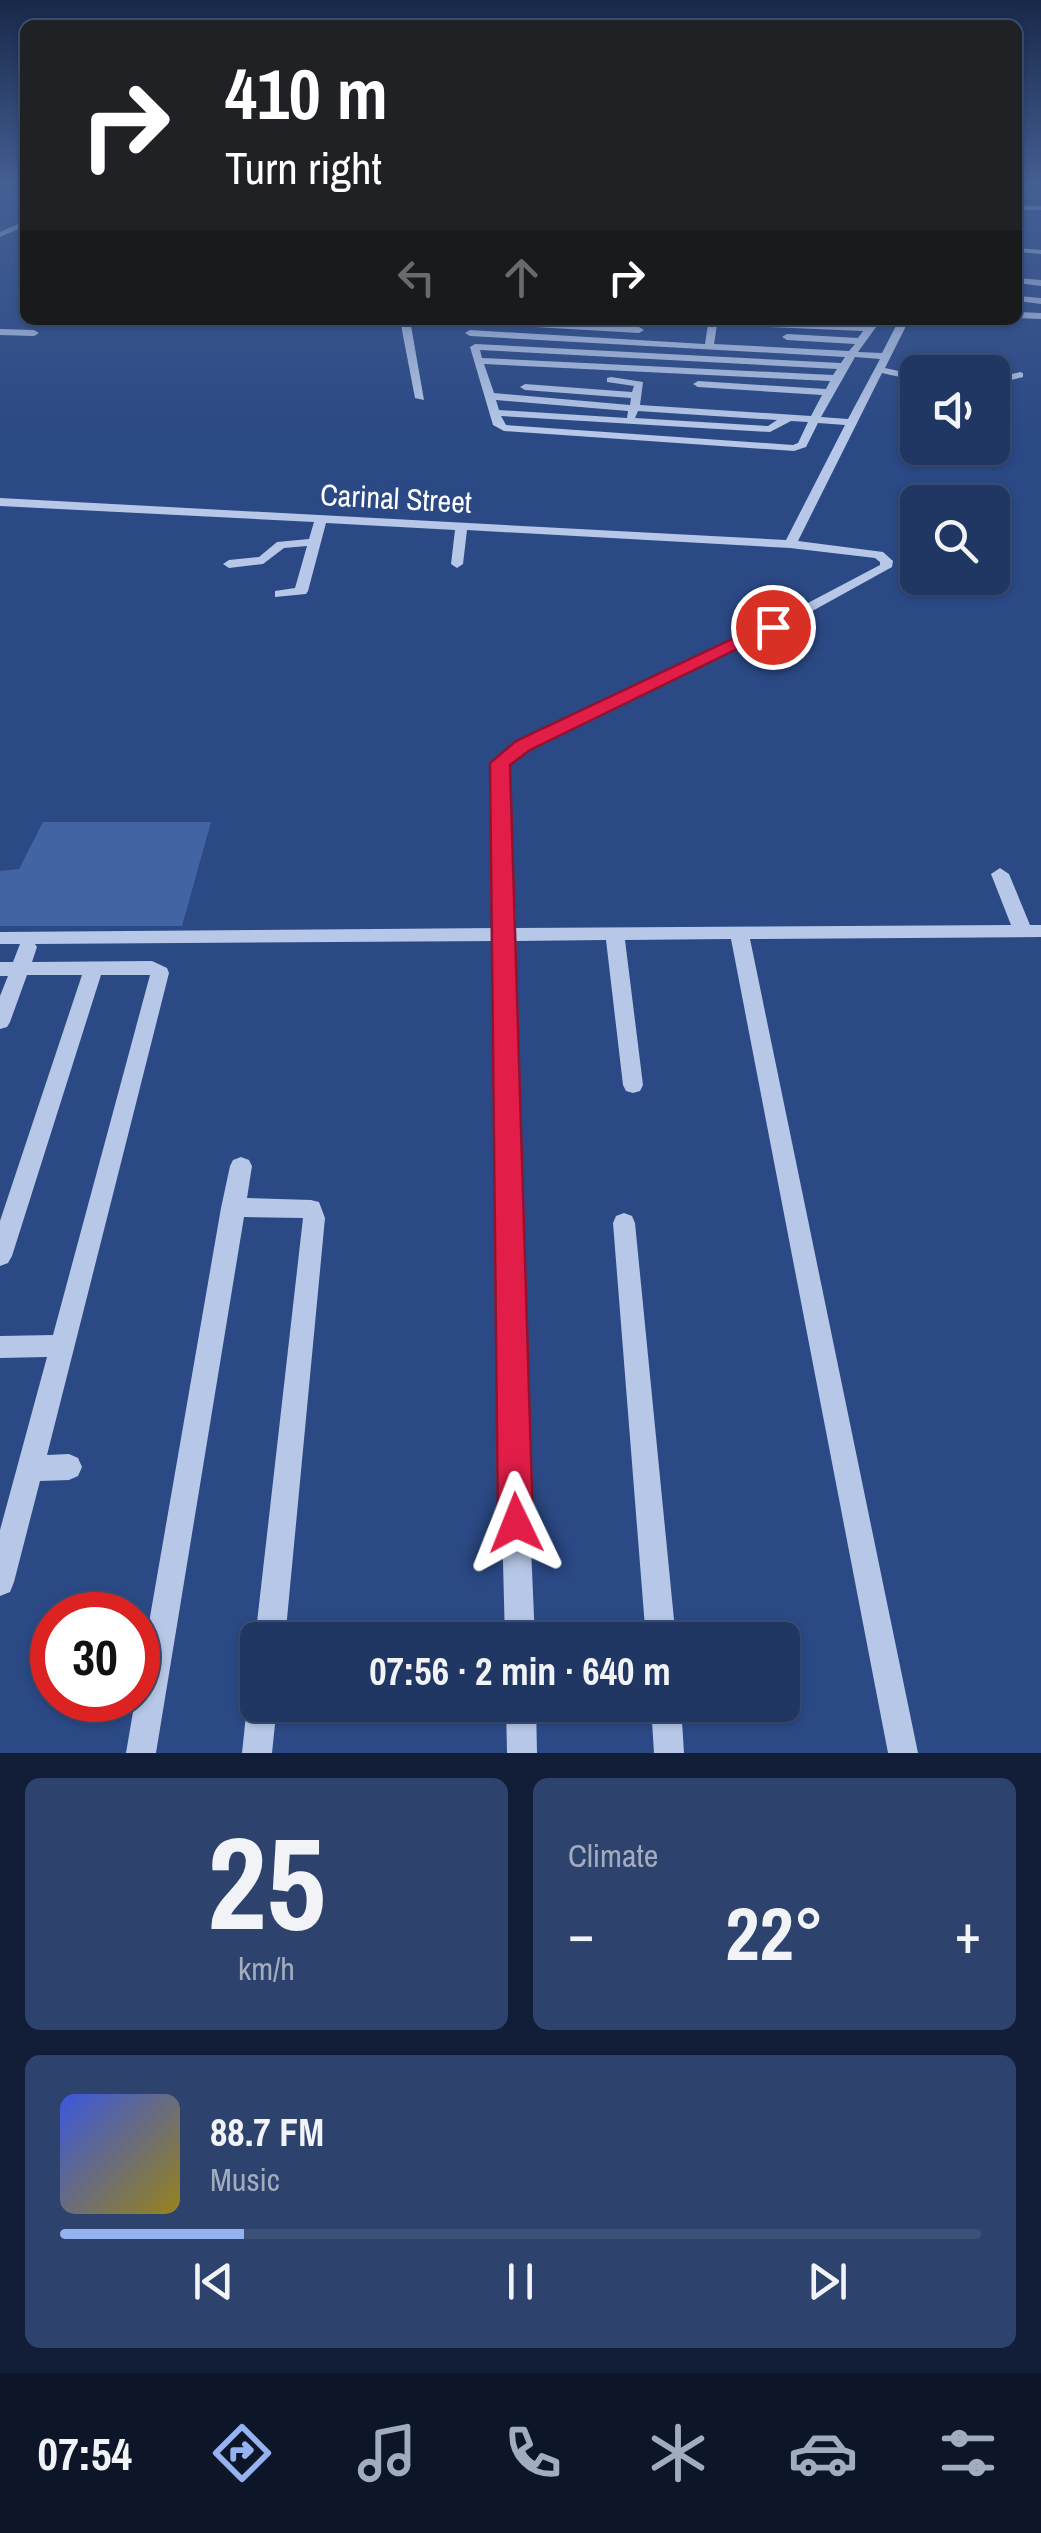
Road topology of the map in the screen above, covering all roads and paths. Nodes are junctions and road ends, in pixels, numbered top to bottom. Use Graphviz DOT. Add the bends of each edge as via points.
graph roads {
  1 [pos="406,325"];
  2 [pos="468,325"];
  3 [pos="640,325"];
  4 [pos="832,325"];
  5 [pos="871,325"];
  6 [pos="901,325"];
  7 [pos="712,328"];
  8 [pos="0,332"];
  9 [pos="34,333"];
  10 [pos="470,333"];
  11 [pos="860,341"];
  12 [pos="638,344"];
  13 [pos="688,346"];
  14 [pos="709,346"];
  15 [pos="475,347"];
  16 [pos="854,353"];
  17 [pos="692,359"];
  18 [pos="881,362"];
  19 [pos="843,366"];
  20 [pos="900,370"];
  21 [pos="1020,374"];
  22 [pos="1010,377"];
  23 [pos="483,378"];
  24 [pos="698,378"];
  25 [pos="836,378"];
  26 [pos="829,392"];
  27 [pos="420,398"];
  28 [pos="634,408"];
  29 [pos="698,412"];
  30 [pos="495,413"];
  31 [pos="756,416"];
  32 [pos="791,417"];
  33 [pos="817,419"];
  34 [pos="628,422"];
  35 [pos="850,422"];
  36 [pos="728,428"];
  37 [pos="623,436"];
  38 [pos="0,502"];
  39 [pos="321,519"];
  40 [pos="461,527"];
  41 [pos="316,542"];
  42 [pos="790,544"];
  43 [pos="228,564"];
  44 [pos="457,564"];
  45 [pos="280,594"];
  46 [pos="1000,874"];
  47 [pos="1032,931"];
  48 [pos="738,932"];
  49 [pos="507,934"];
  50 [pos="616,935"];
  51 [pos="0,938"];
  52 [pos="16,962"];
  53 [pos="93,969"];
  54 [pos="0,1022"];
  55 [pos="633,1084"];
  56 [pos="241,1166"];
  57 [pos="232,1208"];
  58 [pos="624,1222"];
  59 [pos="0,1256"];
  60 [pos="62,1346"];
  61 [pos="0,1347"];
  62 [pos="69,1467"];
  63 [pos="30,1468"];
  64 [pos="0,1582"];
  65 [pos="272,1622"];
  66 [pos="519,1622"];
  67 [pos="659,1622"];
  68 [pos="260,1722"];
  69 [pos="521,1722"];
  70 [pos="667,1722"];
  71 [pos="142,1753"];
  72 [pos="256,1753"];
  73 [pos="522,1753"];
  74 [pos="670,1753"];
  75 [pos="903,1753"];
  1 -- 27 [label="street"];
  2 -- 10 [label="street"];
  3 -- 12 [label="street"];
  4 -- 7 [label="street"];
  5 -- 11 [label="street"];
  6 -- 18 [label="street"];
  7 -- 11 [label="street"];
  7 -- 14 [label="street"];
  8 -- 9 [label="street"];
  10 -- 12 [label="street"];
  10 -- 15 [label="street"];
  11 -- 16 [label="street"];
  12 -- 13 [label="street"];
  13 -- 14 [label="street"];
  13 -- 17 [label="street"];
  14 -- 16 [label="street"];
  15 -- 17 [label="street"];
  15 -- 23 [label="street"];
  16 -- 18 [label="street"];
  16 -- 19 [label="street"];
  17 -- 19 [label="street"];
  17 -- 24 [label="street"];
  18 -- 20 [label="street"];
  18 -- 35 [label="street"];
  19 -- 25 [label="street"];
  21 -- 22 [label="street"];
  23 -- 24 [label="street"];
  23 -- 28 [label="street"];
  23 -- 28 [label="street" via="637,395"];
  23 -- 30 [label="street"];
  24 -- 25 [label="street"];
  24 -- 26 [label="street"];
  24 -- 29 [label="street"];
  25 -- 26 [label="street"];
  26 -- 33 [label="street"];
  28 -- 29 [label="street"];
  28 -- 34 [label="street"];
  29 -- 31 [label="street"];
  30 -- 34 [label="street"];
  30 -- 37 [label="street" via="504,428"];
  31 -- 32 [label="street"];
  31 -- 36 [label="street"];
  32 -- 33 [label="street"];
  32 -- 36 [label="street" via="770,430"];
  33 -- 35 [label="street"];
  33 -- 37 [label="street" via="802,445 789,449"];
  34 -- 36 [label="street"];
  34 -- 37 [label="street"];
  35 -- 42 [label="street"];
  38 -- 39 [label="street, Carinal Street"];
  39 -- 40 [label="street, Carinal Street"];
  39 -- 41 [label="street"];
  40 -- 42 [label="street, Carinal Street"];
  40 -- 44 [label="street"];
  41 -- 43 [label="street" via="286,544 263,560"];
  41 -- 45 [label="street" via="301,591"];
  42 -- 49 [label="street, Carinal Street" via="880,555 888,564 503,758"];
  46 -- 47 [label="street"];
  47 -- 48 [label="street"];
  48 -- 50 [label="street"];
  48 -- 75 [label="street"];
  49 -- 50 [label="street"];
  49 -- 51 [label="street"];
  49 -- 66 [label="street" via="508,1290"];
  50 -- 55 [label="street"];
  52 -- 53 [label="street"];
  52 -- 54 [label="street"];
  53 -- 59 [label="street"];
  53 -- 60 [label="street" via="160,973"];
  56 -- 57 [label="street"];
  57 -- 65 [label="street" via="303,1207 314,1218"];
  57 -- 71 [label="street"];
  58 -- 67 [label="street"];
  60 -- 61 [label="street"];
  60 -- 63 [label="street"];
  62 -- 63 [label="street"];
  63 -- 64 [label="street"];
  68 -- 72 [label="street"];
  69 -- 73 [label="street"];
  70 -- 74 [label="street"];
}
